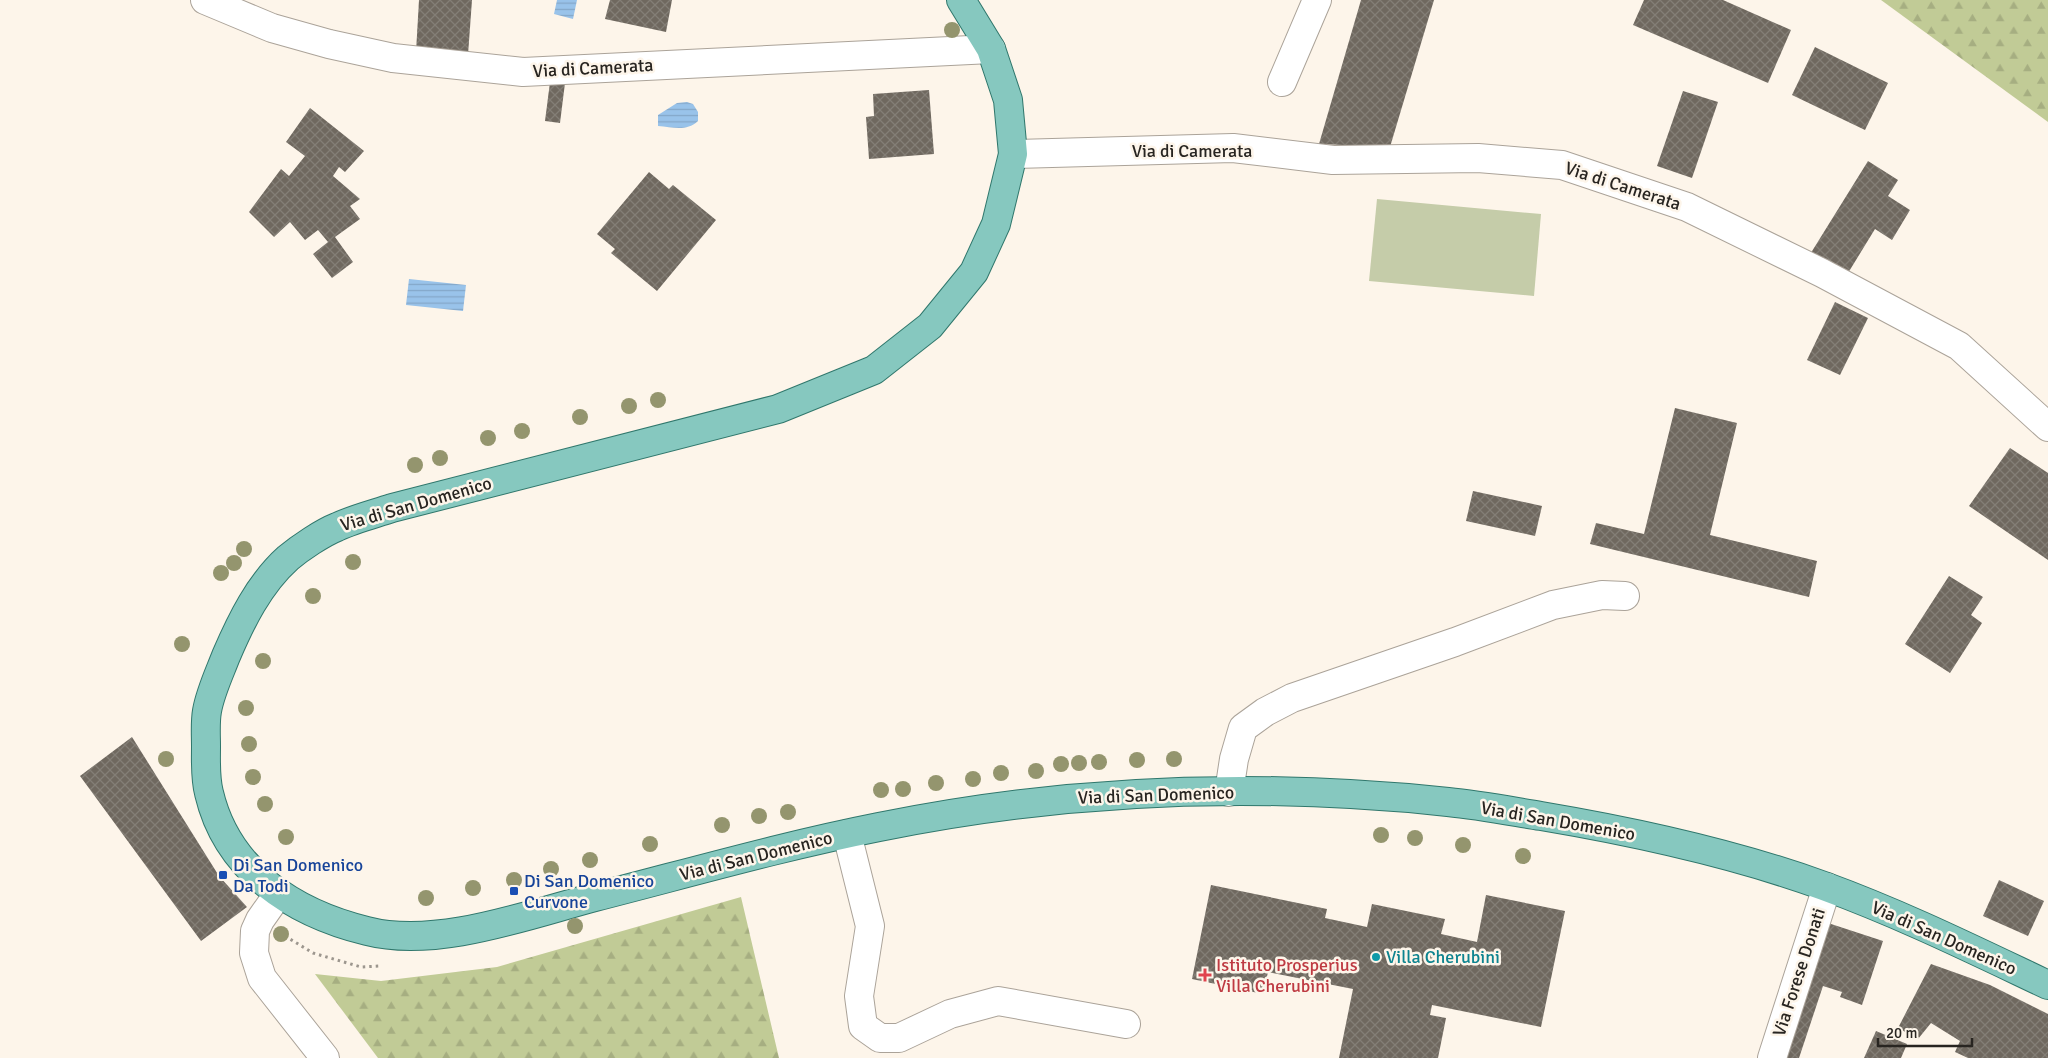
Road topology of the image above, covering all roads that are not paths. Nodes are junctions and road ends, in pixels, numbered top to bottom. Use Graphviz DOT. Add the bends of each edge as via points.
graph roads {
  1 [pos="205,0"];
  2 [pos="961,0"];
  3 [pos="1317,0"];
  4 [pos="991,49"];
  5 [pos="1282,82"];
  6 [pos="1013,154"];
  7 [pos="2048,427"];
  8 [pos="1625,596"];
  9 [pos="1229,792"];
  10 [pos="847,834"];
  11 [pos="1827,887"];
  12 [pos="278,893"];
  13 [pos="2048,985"];
  14 [pos="1126,1024"];
  15 [pos="325,1058"];
  16 [pos="1772,1058"];
  1 -- 4 [label="street, Via di Camerata" via="272,28 329,44 393,58 523,72"];
  2 -- 4 [label="main road, Via di San Domenico"];
  3 -- 5 [label="street"];
  4 -- 6 [label="main road, Via di San Domenico" via="1008,100"];
  6 -- 7 [label="street, Via di Camerata" via="1233,148 1333,160 1478,158 1562,165 1688,207 1960,346"];
  6 -- 12 [label="main road, Via di San Domenico" via="996,224 974,272 930,326 874,370 778,409 376,514 334,528 287,559 254,598 217,678 206,713 206,780 221,830 241,861 259,880"];
  8 -- 9 [label="street" via="1602,595 1553,605 1292,698 1243,728"];
  9 -- 10 [label="main road, Via di San Domenico" via="1108,794 976,810"];
  9 -- 11 [label="main road, Via di San Domenico" via="1331,792 1463,804 1610,828 1775,870"];
  10 -- 12 [label="main road, Via di San Domenico" via="482,926 417,937 386,935 345,925"];
  10 -- 14 [label="street" via="870,926 859,996 864,1026 880,1038 900,1038 950,1014 998,1001"];
  11 -- 13 [label="main road, Via di San Domenico" via="1950,938"];
  11 -- 16 [label="street, Via Forese Donati"];
  12 -- 15 [label="street" via="255,931 254,953 262,978"];
}
